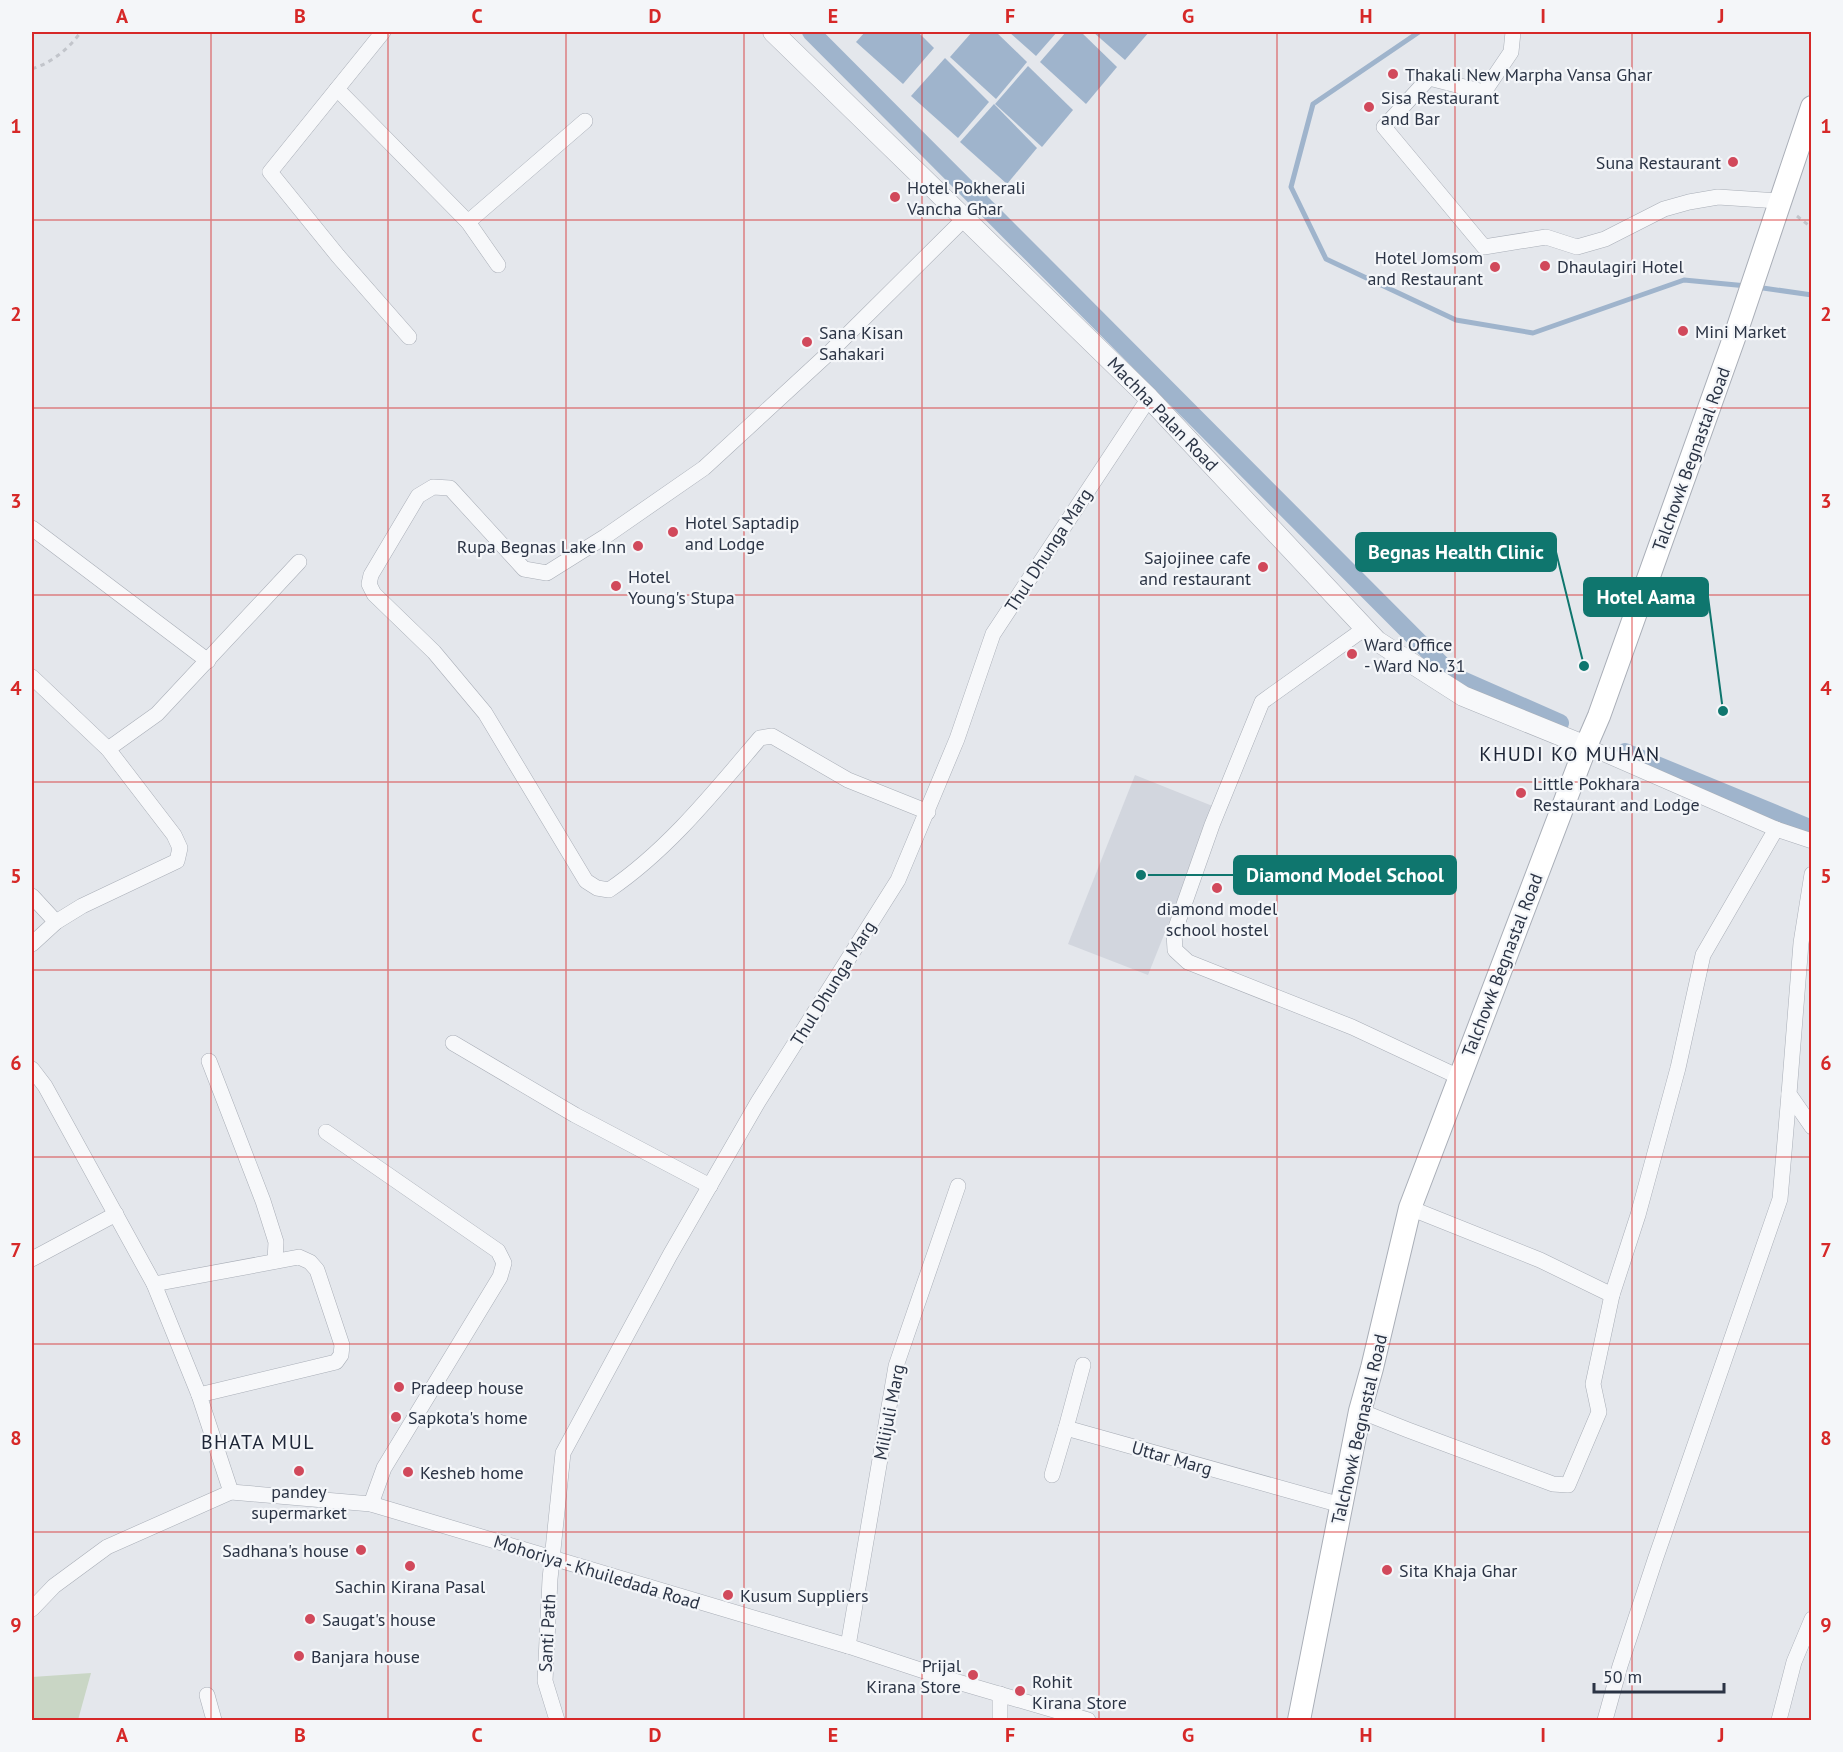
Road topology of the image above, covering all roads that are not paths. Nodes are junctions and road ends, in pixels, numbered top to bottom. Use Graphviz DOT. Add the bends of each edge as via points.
graph roads {
  1 [pos="383,32"];
  2 [pos="773,32"];
  3 [pos="1513,32"];
  4 [pos="337,89"];
  5 [pos="585,121"];
  6 [pos="1809,121"];
  7 [pos="1779,201"];
  8 [pos="965,218"];
  9 [pos="468,222"];
  10 [pos="498,265"];
  11 [pos="409,337"];
  12 [pos="1149,398"];
  13 [pos="32,528"];
  14 [pos="299,562"];
  15 [pos="1364,629"];
  16 [pos="208,661"];
  17 [pos="32,677"];
  18 [pos="1586,746"];
  19 [pos="108,749"];
  20 [pos="928,812"];
  21 [pos="1776,829"];
  22 [pos="1812,841"];
  23 [pos="1812,874"];
  24 [pos="32,896"];
  25 [pos="56,922"];
  26 [pos="32,944"];
  27 [pos="453,1043"];
  28 [pos="209,1061"];
  29 [pos="32,1069"];
  30 [pos="1459,1077"];
  31 [pos="1789,1094"];
  32 [pos="1812,1127"];
  33 [pos="326,1132"];
  34 [pos="711,1186"];
  35 [pos="958,1186"];
  36 [pos="1410,1208"];
  37 [pos="116,1214"];
  38 [pos="32,1259"];
  39 [pos="275,1261"];
  40 [pos="154,1284"];
  41 [pos="1612,1295"];
  42 [pos="1083,1365"];
  43 [pos="199,1395"];
  44 [pos="1360,1411"];
  45 [pos="1066,1428"];
  46 [pos="1052,1475"];
  47 [pos="231,1492"];
  48 [pos="370,1504"];
  49 [pos="1341,1505"];
  50 [pos="552,1558"];
  51 [pos="550,1579"];
  52 [pos="32,1609"];
  53 [pos="1812,1619"];
  54 [pos="848,1646"];
  55 [pos="1000,1694"];
  56 [pos="207,1695"];
  57 [pos="214,1720"];
  58 [pos="557,1720"];
  59 [pos="1000,1720"];
  60 [pos="1088,1720"];
  61 [pos="1299,1720"];
  62 [pos="1605,1720"];
  63 [pos="1779,1720"];
  1 -- 4 [label="street"];
  2 -- 8 [label="street, Machha Palan Road"];
  3 -- 7 [label="street" via="1511,52 1484,92 1429,78 1384,127 1484,247 1546,237 1577,248 1605,239 1664,209 1689,202 1718,197"];
  4 -- 9 [label="street"];
  4 -- 11 [label="street" via="270,172"];
  5 -- 9 [label="street"];
  6 -- 7 [label="main road, Talchowk Begnastal Road"];
  7 -- 18 [label="main road, Talchowk Begnastal Road" via="1738,327"];
  8 -- 12 [label="street, Machha Palan Road"];
  8 -- 20 [label="street" via="830,352 704,468 547,573 524,569 450,488 433,487 418,496 369,584 485,713 586,880 597,888 609,890 625,879 693,817 760,738 772,736 848,780"];
  9 -- 10 [label="street"];
  12 -- 15 [label="street, Machha Palan Road"];
  12 -- 20 [label="street, Thul Dhunga Marg" via="993,634"];
  13 -- 16 [label="street"];
  14 -- 16 [label="street"];
  15 -- 18 [label="street, Machha Palan Road" via="1463,696"];
  15 -- 30 [label="street" via="1262,702 1173,933 1175,950 1188,962 1352,1027"];
  16 -- 19 [label="street" via="157,714"];
  17 -- 19 [label="street"];
  18 -- 21 [label="street"];
  18 -- 30 [label="main road, Talchowk Begnastal Road"];
  19 -- 25 [label="street" via="174,835 180,848 177,861"];
  20 -- 34 [label="street, Thul Dhunga Marg" via="898,880 758,1102"];
  21 -- 22 [label="street"];
  21 -- 41 [label="street" via="1703,955 1675,1080"];
  23 -- 31 [label="street"];
  24 -- 25 [label="street"];
  25 -- 26 [label="street"];
  27 -- 34 [label="street" via="575,1115"];
  28 -- 39 [label="street" via="263,1200 276,1242"];
  29 -- 37 [label="street"];
  30 -- 36 [label="main road, Talchowk Begnastal Road"];
  31 -- 32 [label="street"];
  31 -- 62 [label="street" via="1780,1199 1655,1560"];
  33 -- 48 [label="street" via="498,1251 504,1263 501,1277 384,1468"];
  34 -- 50 [label="street, Thul Dhunga Marg" via="562,1453"];
  35 -- 54 [label="street, Milijuli Marg" via="896,1366"];
  36 -- 41 [label="street" via="1540,1260"];
  36 -- 44 [label="main road, Talchowk Begnastal Road"];
  37 -- 38 [label="street"];
  37 -- 40 [label="street"];
  39 -- 40 [label="street"];
  39 -- 43 [label="street" via="299,1257 317,1270 342,1345 340,1355 336,1362"];
  40 -- 43 [label="street"];
  41 -- 44 [label="street" via="1593,1384 1599,1412 1568,1485 1553,1484"];
  42 -- 45 [label="street"];
  43 -- 47 [label="street"];
  44 -- 49 [label="main road, Talchowk Begnastal Road"];
  45 -- 46 [label="street"];
  45 -- 49 [label="street, Uttar Marg"];
  47 -- 48 [label="street, Mohoriya - Khuiledada Road"];
  47 -- 52 [label="street, Mohoriya - Khuiledada Road" via="107,1547 54,1586"];
  48 -- 50 [label="street, Mohoriya - Khuiledada Road"];
  49 -- 61 [label="main road, Talchowk Begnastal Road"];
  50 -- 51 [label="street, Thul Dhunga Marg"];
  50 -- 54 [label="street, Mohoriya - Khuiledada Road"];
  51 -- 58 [label="street, Santi Path" via="545,1681"];
  53 -- 63 [label="street" via="1794,1662"];
  54 -- 55 [label="street, Mohoriya - Khuiledada Road"];
  55 -- 59 [label="street"];
  55 -- 60 [label="street, Mohoriya - Khuiledada Road"];
  56 -- 57 [label="street"];
}
